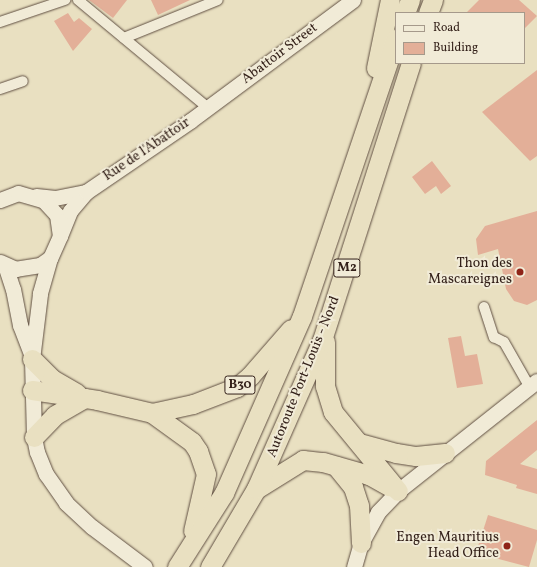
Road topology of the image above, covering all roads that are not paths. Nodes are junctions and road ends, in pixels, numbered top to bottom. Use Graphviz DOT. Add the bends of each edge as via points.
graph roads {
  1 [pos="65,0"];
  2 [pos="78,0"];
  3 [pos="218,0"];
  4 [pos="353,0"];
  5 [pos="390,0"];
  6 [pos="410,0"];
  7 [pos="433,0"];
  8 [pos="405,12"];
  9 [pos="428,12"];
  10 [pos="0,22"];
  11 [pos="124,38"];
  12 [pos="395,42"];
  13 [pos="411,64"];
  14 [pos="23,81"];
  15 [pos="0,89"];
  16 [pos="208,108"];
  17 [pos="354,171"];
  18 [pos="0,185"];
  19 [pos="86,192"];
  20 [pos="18,193"];
  21 [pos="34,195"];
  22 [pos="0,200"];
  23 [pos="60,236"];
  24 [pos="50,258"];
  25 [pos="2,264"];
  26 [pos="484,307"];
  27 [pos="302,316"];
  28 [pos="324,333"];
  29 [pos="32,358"];
  30 [pos="533,383"];
  31 [pos="32,390"];
  32 [pos="84,398"];
  33 [pos="152,413"];
  34 [pos="34,437"];
  35 [pos="359,443"];
  36 [pos="445,453"];
  37 [pos="336,466"];
  38 [pos="256,489"];
  39 [pos="398,491"];
  40 [pos="360,543"];
  41 [pos="181,563"];
  42 [pos="145,567"];
  43 [pos="210,567"];
  44 [pos="354,567"];
  1 -- 10 [label="street"];
  2 -- 11 [label="street"];
  3 -- 11 [label="street"];
  4 -- 16 [label="main road, Abattoir Street"];
  5 -- 17 [label="highway"];
  6 -- 8 [label="highway"];
  7 -- 9 [label="highway"];
  11 -- 16 [label="street"];
  12 -- 17 [label="highway, Autoroute Port-Louis - Nord / M2"];
  13 -- 28 [label="highway, Autoroute Port-Louis - Nord / M2"];
  14 -- 15 [label="street"];
  16 -- 19 [label="main road, Rue de l'Abattoir"];
  17 -- 27 [label="highway, Autoroute Port-Louis - Nord / M2"];
  18 -- 20 [label="main road"];
  19 -- 21 [label="main road, Rue de l'Abattoir" via="55,198"];
  19 -- 23 [label="main road, Rue de l'Abattoir" via="70,211"];
  20 -- 21 [label="main road, Rue de l'Abattoir"];
  20 -- 22 [label="main road"];
  21 -- 23 [label="main road" via="54,211 60,225"];
  23 -- 24 [label="main road, Rue de l'Abattoir"];
  24 -- 25 [label="main road" via="29,269"];
  24 -- 29 [label="main road, Rue de l'Abattoir" via="40,294"];
  25 -- 29 [label="main road" via="13,289 20,325"];
  26 -- 30 [label="street" via="494,337 504,342"];
  27 -- 33 [label="highway, B30" via="250,376 237,387 193,404"];
  27 -- 41 [label="highway, M2" via="224,493"];
  28 -- 35 [label="highway" via="325,386 334,412"];
  28 -- 38 [label="highway, Autoroute Port-Louis - Nord / M2"];
  29 -- 31 [label="main road"];
  29 -- 32 [label="highway" via="52,379"];
  30 -- 36 [label="main road" via="484,425"];
  31 -- 32 [label="highway"];
  31 -- 34 [label="main road"];
  32 -- 33 [label="highway"];
  32 -- 34 [label="highway" via="55,415"];
  33 -- 41 [label="highway" via="192,442 206,474 200,511"];
  34 -- 42 [label="main road" via="46,474 66,503 92,527"];
  35 -- 36 [label="highway" via="403,454"];
  35 -- 39 [label="highway"];
  36 -- 39 [label="main road"];
  37 -- 38 [label="highway" via="303,460"];
  37 -- 39 [label="highway" via="369,475"];
  37 -- 40 [label="highway" via="353,488 359,505"];
  38 -- 43 [label="highway, Autoroute Port-Louis - Nord / M2"];
  39 -- 40 [label="main road" via="378,512"];
  40 -- 44 [label="main road"];
}
